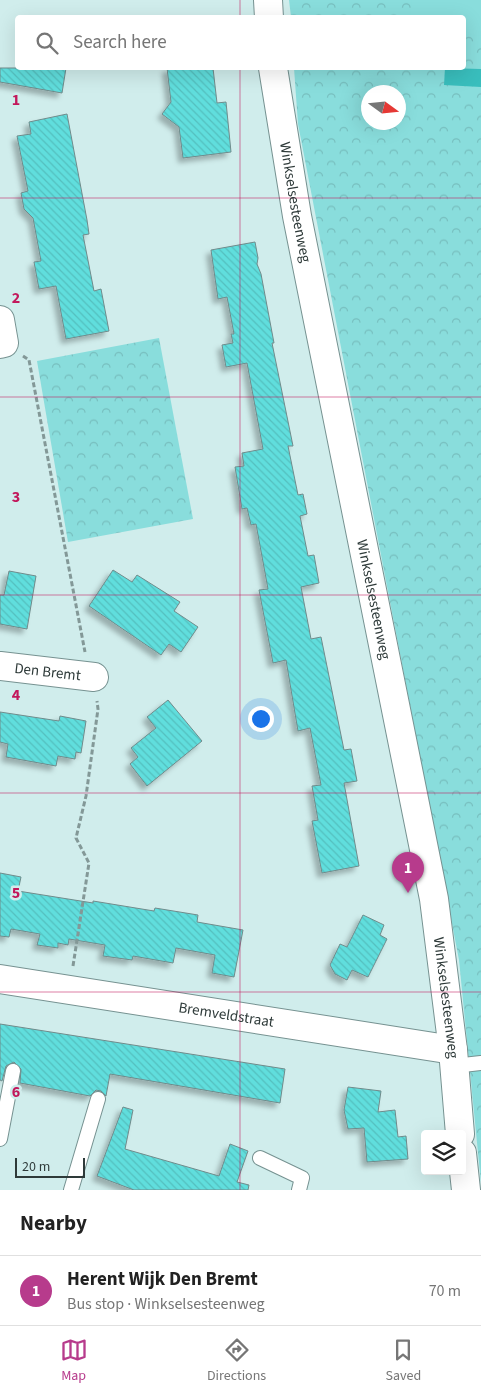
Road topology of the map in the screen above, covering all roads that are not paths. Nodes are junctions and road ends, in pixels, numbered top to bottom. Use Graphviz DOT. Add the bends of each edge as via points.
graph roads {
  1 [pos="268,0"];
  2 [pos="270,15"];
  3 [pos="273,70"];
  4 [pos="0,320"];
  5 [pos="0,344"];
  6 [pos="0,666"];
  7 [pos="94,677"];
  8 [pos="0,979"];
  9 [pos="454,1058"];
  10 [pos="481,1063"];
  11 [pos="13,1071"];
  12 [pos="98,1099"];
  13 [pos="460,1130"];
  14 [pos="0,1139"];
  15 [pos="260,1158"];
  16 [pos="464,1175"];
  17 [pos="71,1190"];
  18 [pos="299,1190"];
  19 [pos="466,1190"];
  1 -- 2 [label="street"];
  3 -- 9 [label="street, Winkselsesteenweg" via="297,216 434,899"];
  4 -- 5 [label="street" via="4,343"];
  6 -- 7 [label="street, Den Bremt"];
  8 -- 9 [label="street, Bremveldstraat"];
  9 -- 10 [label="lane"];
  9 -- 13 [label="street, Winkselsesteenweg"];
  11 -- 14 [label="lane"];
  12 -- 17 [label="lane"];
  15 -- 18 [label="lane" via="302,1178"];
  16 -- 19 [label="street"];
}
